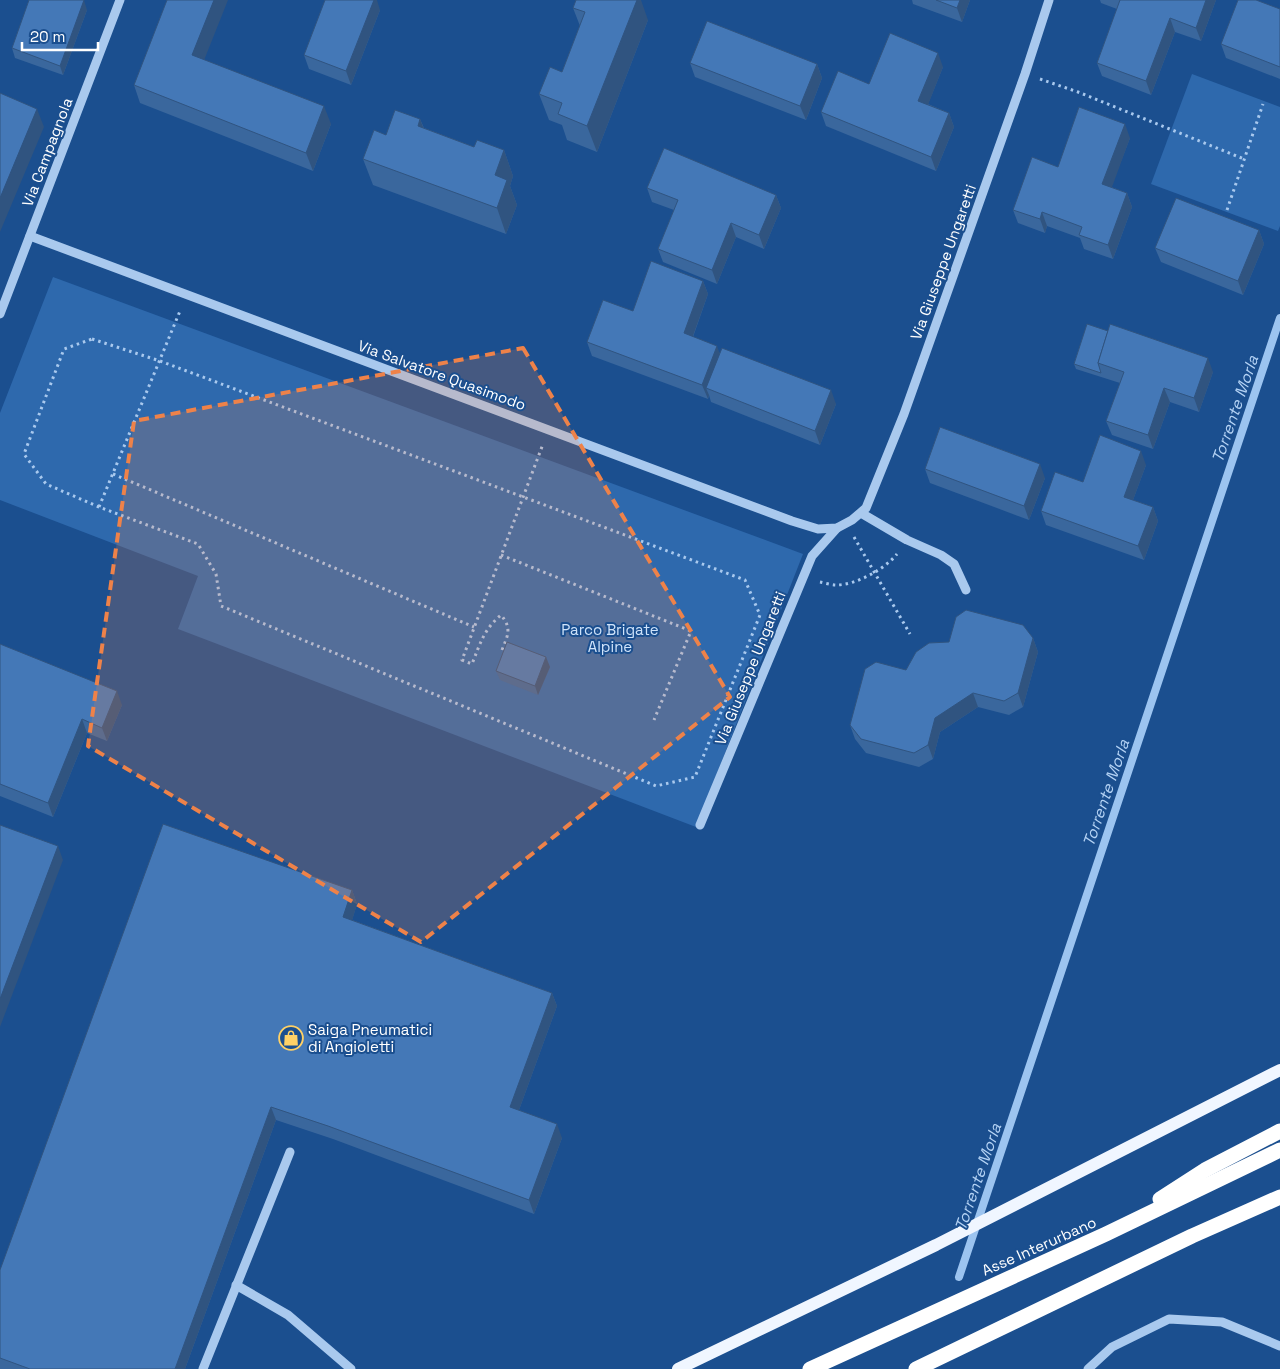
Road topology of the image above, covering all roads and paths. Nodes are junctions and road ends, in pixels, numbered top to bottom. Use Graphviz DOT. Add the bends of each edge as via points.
graph roads {
  1 [pos="120,0"];
  2 [pos="1049,0"];
  3 [pos="1025,74"];
  4 [pos="1263,104"];
  5 [pos="1244,159"];
  6 [pos="1227,210"];
  7 [pos="30,236"];
  8 [pos="187,295"];
  9 [pos="0,314"];
  10 [pos="160,361"];
  11 [pos="548,430"];
  12 [pos="113,474"];
  13 [pos="523,497"];
  14 [pos="99,507"];
  15 [pos="861,513"];
  16 [pos="846,524"];
  17 [pos="836,528"];
  18 [pos="907,540"];
  19 [pos="501,555"];
  20 [pos="874,572"];
  21 [pos="802,578"];
  22 [pos="966,590"];
  23 [pos="474,627"];
  24 [pos="910,634"];
  25 [pos="502,650"];
  26 [pos="654,720"];
  27 [pos="700,825"];
  28 [pos="1280,1070"];
  29 [pos="1280,1131"];
  30 [pos="1280,1150"];
  31 [pos="290,1152"];
  32 [pos="1280,1197"];
  33 [pos="1106,1234"];
  34 [pos="236,1285"];
  35 [pos="1280,1346"];
  36 [pos="202,1369"];
  37 [pos="352,1369"];
  38 [pos="678,1369"];
  39 [pos="810,1369"];
  40 [pos="916,1369"];
  41 [pos="1088,1369"];
  1 -- 7 [label="street, Via Campagnola"];
  2 -- 3 [label="street, Via Giuseppe Ungaretti"];
  3 -- 5 [label="path"];
  3 -- 15 [label="street, Via Giuseppe Ungaretti" via="904,414 866,508"];
  4 -- 5 [label="path"];
  5 -- 6 [label="path"];
  7 -- 8 [label="street, Via Salvatore Quasimodo"];
  7 -- 9 [label="street, Via Campagnola"];
  8 -- 10 [label="path"];
  8 -- 11 [label="street, Via Salvatore Quasimodo"];
  10 -- 12 [label="path"];
  10 -- 13 [label="path"];
  10 -- 14 [label="path" via="92,339 64,349 24,454 46,484"];
  11 -- 13 [label="path"];
  11 -- 17 [label="street, Via Salvatore Quasimodo" via="792,521 818,529"];
  12 -- 14 [label="path"];
  12 -- 23 [label="path"];
  13 -- 14 [label="path" via="745,580 760,615 695,778 656,786 221,606 216,574 198,544"];
  13 -- 19 [label="path"];
  15 -- 16 [label="street, Via Giuseppe Ungaretti"];
  15 -- 18 [label="street"];
  16 -- 17 [label="street, Via Salvatore Quasimodo"];
  16 -- 20 [label="path"];
  17 -- 21 [label="street, Via Giuseppe Ungaretti" via="812,556"];
  18 -- 20 [label="path" via="892,560"];
  18 -- 22 [label="street" via="954,564"];
  19 -- 23 [label="path"];
  19 -- 26 [label="path" via="691,631"];
  20 -- 21 [label="path" via="860,580 836,585"];
  20 -- 24 [label="path"];
  21 -- 27 [label="street, Via Giuseppe Ungaretti"];
  23 -- 25 [label="path" via="462,660 472,664 483,635 501,615 508,623"];
  28 -- 38 [label="main road" via="936,1244"];
  29 -- 33 [label="highway" via="1204,1170"];
  30 -- 33 [label="highway, Asse Interurbano"];
  31 -- 34 [label="street"];
  32 -- 40 [label="highway"];
  33 -- 39 [label="highway, Asse Interurbano"];
  34 -- 36 [label="street"];
  34 -- 37 [label="street" via="288,1314"];
  35 -- 41 [label="street" via="1222,1322 1169,1319 1112,1347"];
}
